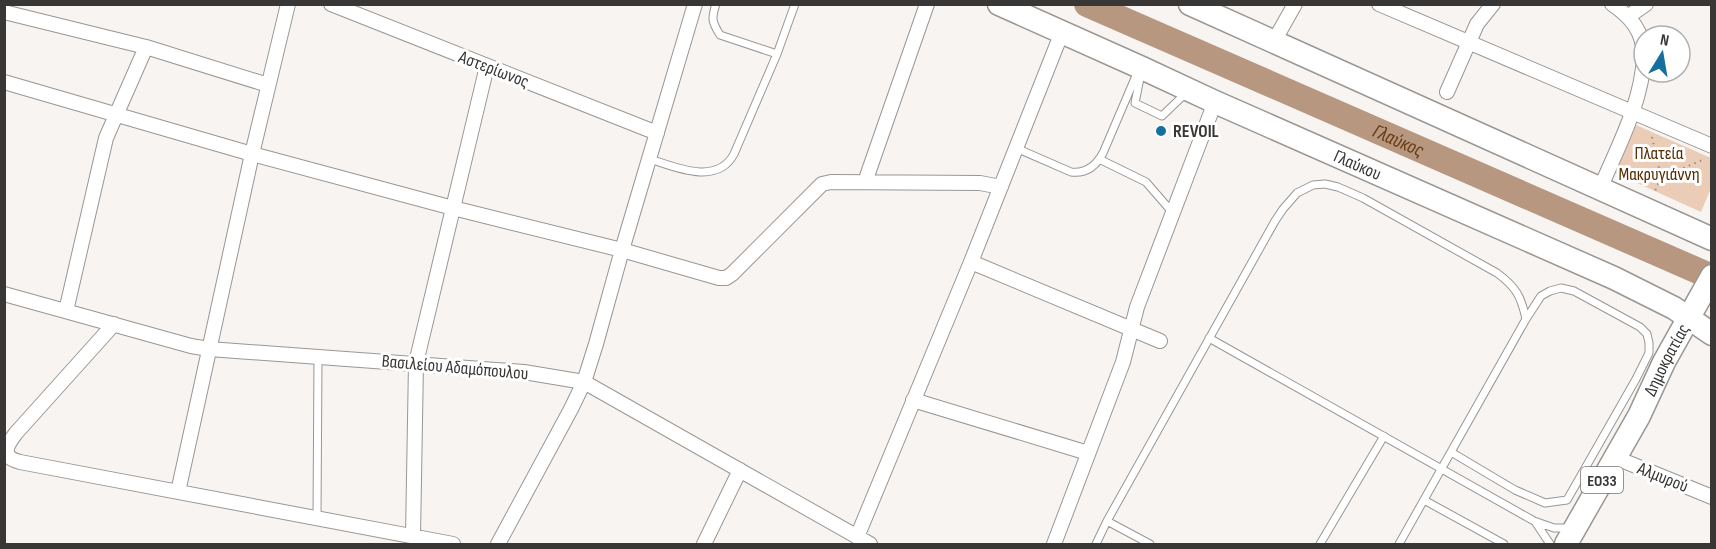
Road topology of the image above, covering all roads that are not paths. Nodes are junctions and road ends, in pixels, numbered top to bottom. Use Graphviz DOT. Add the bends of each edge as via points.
graph roads {
  1 [pos="288,4"];
  2 [pos="331,4"];
  3 [pos="695,4"];
  4 [pos="716,4"];
  5 [pos="795,4"];
  6 [pos="927,4"];
  7 [pos="999,4"];
  8 [pos="1190,4"];
  9 [pos="1295,4"];
  10 [pos="1379,4"];
  11 [pos="1493,4"];
  12 [pos="1612,4"];
  13 [pos="1646,4"];
  14 [pos="4,12"];
  15 [pos="1629,16"];
  16 [pos="1635,24"];
  17 [pos="1062,32"];
  18 [pos="1273,43"];
  19 [pos="1468,43"];
  20 [pos="146,46"];
  21 [pos="777,54"];
  22 [pos="487,66"];
  23 [pos="1141,67"];
  24 [pos="4,82"];
  25 [pos="1640,84"];
  26 [pos="268,85"];
  27 [pos="1189,90"];
  28 [pos="1447,92"];
  29 [pos="1215,102"];
  30 [pos="1632,111"];
  31 [pos="116,115"];
  32 [pos="657,133"];
  33 [pos="1016,148"];
  34 [pos="1711,152"];
  35 [pos="252,154"];
  36 [pos="650,159"];
  37 [pos="1100,159"];
  38 [pos="865,182"];
  39 [pos="1001,187"];
  40 [pos="1600,189"];
  41 [pos="453,208"];
  42 [pos="1172,212"];
  43 [pos="1712,239"];
  44 [pos="622,250"];
  45 [pos="971,262"];
  46 [pos="1712,276"];
  47 [pos="4,294"];
  48 [pos="66,311"];
  49 [pos="1703,316"];
  50 [pos="1526,319"];
  51 [pos="114,324"];
  52 [pos="1130,329"];
  53 [pos="1209,338"];
  54 [pos="1160,342"];
  55 [pos="209,350"];
  56 [pos="318,356"];
  57 [pos="416,363"];
  58 [pos="584,382"];
  59 [pos="914,400"];
  60 [pos="1384,436"];
  61 [pos="1451,452"];
  62 [pos="1088,453"];
  63 [pos="1614,457"];
  64 [pos="1441,469"];
  65 [pos="740,470"];
  66 [pos="178,492"];
  67 [pos="1712,496"];
  68 [pos="1424,500"];
  69 [pos="317,519"];
  70 [pos="1107,521"];
  71 [pos="1534,521"];
  72 [pos="1571,535"];
  73 [pos="413,537"];
  74 [pos="857,537"];
  75 [pos="453,544"];
  76 [pos="498,544"];
  77 [pos="704,544"];
  78 [pos="870,544"];
  79 [pos="1054,544"];
  80 [pos="1096,544"];
  81 [pos="1150,544"];
  82 [pos="1320,544"];
  83 [pos="1398,544"];
  84 [pos="1504,544"];
  85 [pos="1550,544"];
  1 -- 26 [label="street"];
  2 -- 22 [label="street, Αστερίωνος"];
  3 -- 32 [label="street"];
  4 -- 21 [label="lane" via="712,17 720,35"];
  5 -- 21 [label="lane"];
  6 -- 38 [label="street"];
  7 -- 17 [label="main road, Γλαύκου"];
  8 -- 18 [label="main road"];
  9 -- 18 [label="street"];
  10 -- 19 [label="street"];
  11 -- 19 [label="street"];
  12 -- 15 [label="street"];
  13 -- 15 [label="street"];
  14 -- 20 [label="street"];
  15 -- 16 [label="street"];
  17 -- 23 [label="main road, Γλαύκου"];
  17 -- 33 [label="street"];
  18 -- 40 [label="main road"];
  19 -- 28 [label="street"];
  19 -- 30 [label="street"];
  20 -- 26 [label="street"];
  20 -- 31 [label="street"];
  21 -- 36 [label="lane" via="727,164 698,173"];
  22 -- 32 [label="street, Αστερίωνος"];
  22 -- 41 [label="street"];
  23 -- 27 [label="main road, Γλαύκου"];
  23 -- 27 [label="lane" via="1135,103 1162,116"];
  23 -- 37 [label="lane"];
  24 -- 31 [label="street"];
  25 -- 30 [label="street"];
  26 -- 35 [label="street"];
  27 -- 29 [label="main road, Γλαύκου"];
  29 -- 42 [label="street"];
  29 -- 49 [label="main road, Γλαύκου"];
  30 -- 34 [label="street"];
  30 -- 40 [label="street"];
  31 -- 35 [label="street"];
  31 -- 48 [label="street" via="106,138"];
  32 -- 36 [label="street"];
  33 -- 37 [label="lane" via="1078,173"];
  33 -- 39 [label="street"];
  35 -- 41 [label="street"];
  35 -- 55 [label="street"];
  36 -- 44 [label="street"];
  37 -- 42 [label="lane" via="1146,182"];
  38 -- 39 [label="street" via="980,183"];
  38 -- 44 [label="street" via="820,185 726,278"];
  39 -- 45 [label="street"];
  40 -- 43 [label="main road"];
  41 -- 44 [label="street"];
  41 -- 57 [label="street"];
  42 -- 52 [label="street"];
  44 -- 58 [label="street"];
  45 -- 52 [label="street"];
  45 -- 59 [label="street"];
  46 -- 49 [label="main road, ΕΟ33"];
  47 -- 48 [label="street, Βασιλείου Αδαμόπουλου"];
  48 -- 51 [label="street, Βασιλείου Αδαμόπουλου"];
  49 -- 63 [label="main road, Δημοκρατίας / ΕΟ33" via="1661,369"];
  50 -- 53 [label="lane" via="1517,291 1497,273 1363,198 1325,184 1297,193 1283,209"];
  50 -- 61 [label="lane"];
  50 -- 61 [label="lane" via="1541,296 1561,288 1574,291 1640,327 1647,334 1649,353 1567,500 1545,504"];
  51 -- 55 [label="street, Βασιλείου Αδαμόπουλου"];
  51 -- 66 [label="street" via="16,433 6,455 20,462"];
  52 -- 54 [label="street"];
  52 -- 62 [label="street" via="1123,362"];
  53 -- 60 [label="lane"];
  53 -- 70 [label="lane"];
  55 -- 56 [label="street, Βασιλείου Αδαμόπουλου"];
  55 -- 66 [label="street"];
  56 -- 57 [label="street, Βασιλείου Αδαμόπουλου"];
  56 -- 69 [label="lane"];
  57 -- 58 [label="street, Βασιλείου Αδαμόπουλου" via="524,372"];
  57 -- 73 [label="street"];
  58 -- 65 [label="street, Βασιλείου Αδαμόπουλου"];
  58 -- 76 [label="street"];
  59 -- 62 [label="street"];
  59 -- 74 [label="street"];
  60 -- 64 [label="lane"];
  60 -- 82 [label="lane"];
  61 -- 64 [label="lane"];
  62 -- 79 [label="street"];
  63 -- 67 [label="street, Αλμυρού"];
  63 -- 72 [label="main road, Δημοκρατίας / ΕΟ33"];
  64 -- 68 [label="lane"];
  64 -- 71 [label="lane"];
  65 -- 74 [label="street, Βασιλείου Αδαμόπουλου"];
  65 -- 77 [label="street"];
  66 -- 69 [label="street"];
  68 -- 83 [label="lane"];
  68 -- 84 [label="lane"];
  69 -- 73 [label="street"];
  70 -- 80 [label="lane"];
  70 -- 81 [label="lane"];
  71 -- 72 [label="lane"];
  71 -- 85 [label="lane"];
  73 -- 75 [label="street"];
  74 -- 78 [label="street, Βασιλείου Αδαμόπουλου"];
}
